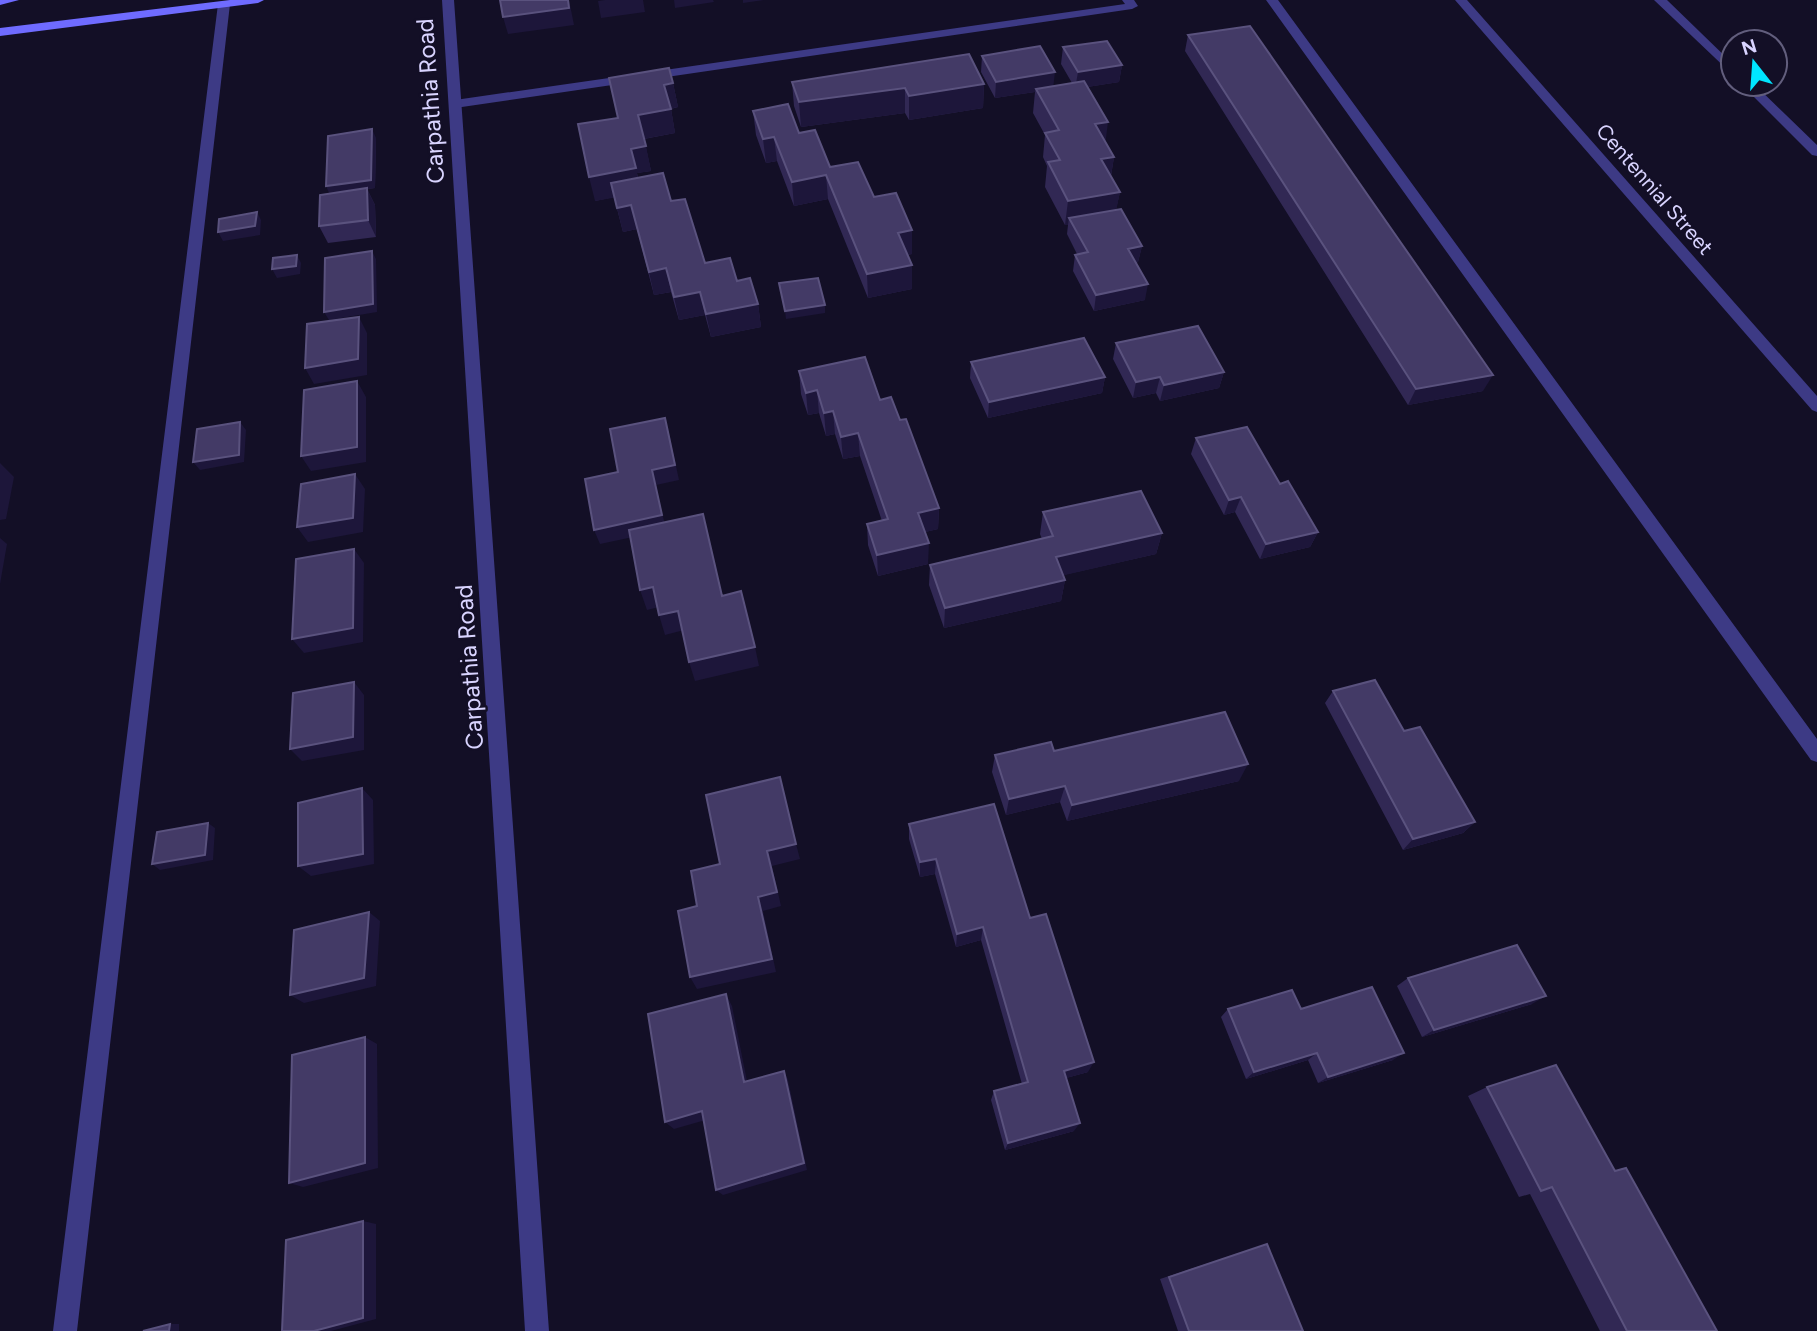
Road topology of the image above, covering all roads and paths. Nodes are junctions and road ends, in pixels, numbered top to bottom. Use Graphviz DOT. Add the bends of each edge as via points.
graph roads {
  1 [pos="13,0"];
  2 [pos="258,0"];
  3 [pos="448,0"];
  4 [pos="1128,0"];
  5 [pos="1272,0"];
  6 [pos="1461,0"];
  7 [pos="1660,0"];
  8 [pos="0,2"];
  9 [pos="224,4"];
  10 [pos="0,32"];
  11 [pos="1719,57"];
  12 [pos="1761,98"];
  13 [pos="455,104"];
  14 [pos="1817,152"];
  15 [pos="1817,406"];
  16 [pos="1817,754"];
  17 [pos="65,1331"];
  18 [pos="537,1331"];
  1 -- 8 [label="main road"];
  2 -- 9 [label="main road"];
  3 -- 13 [label="street, Carpathia Road"];
  4 -- 13 [label="street" via="1132,6"];
  5 -- 16 [label="street"];
  6 -- 15 [label="street, Centennial Street"];
  7 -- 11 [label="street"];
  9 -- 10 [label="main road"];
  9 -- 17 [label="street"];
  12 -- 14 [label="street"];
  13 -- 18 [label="street, Carpathia Road"];
}
